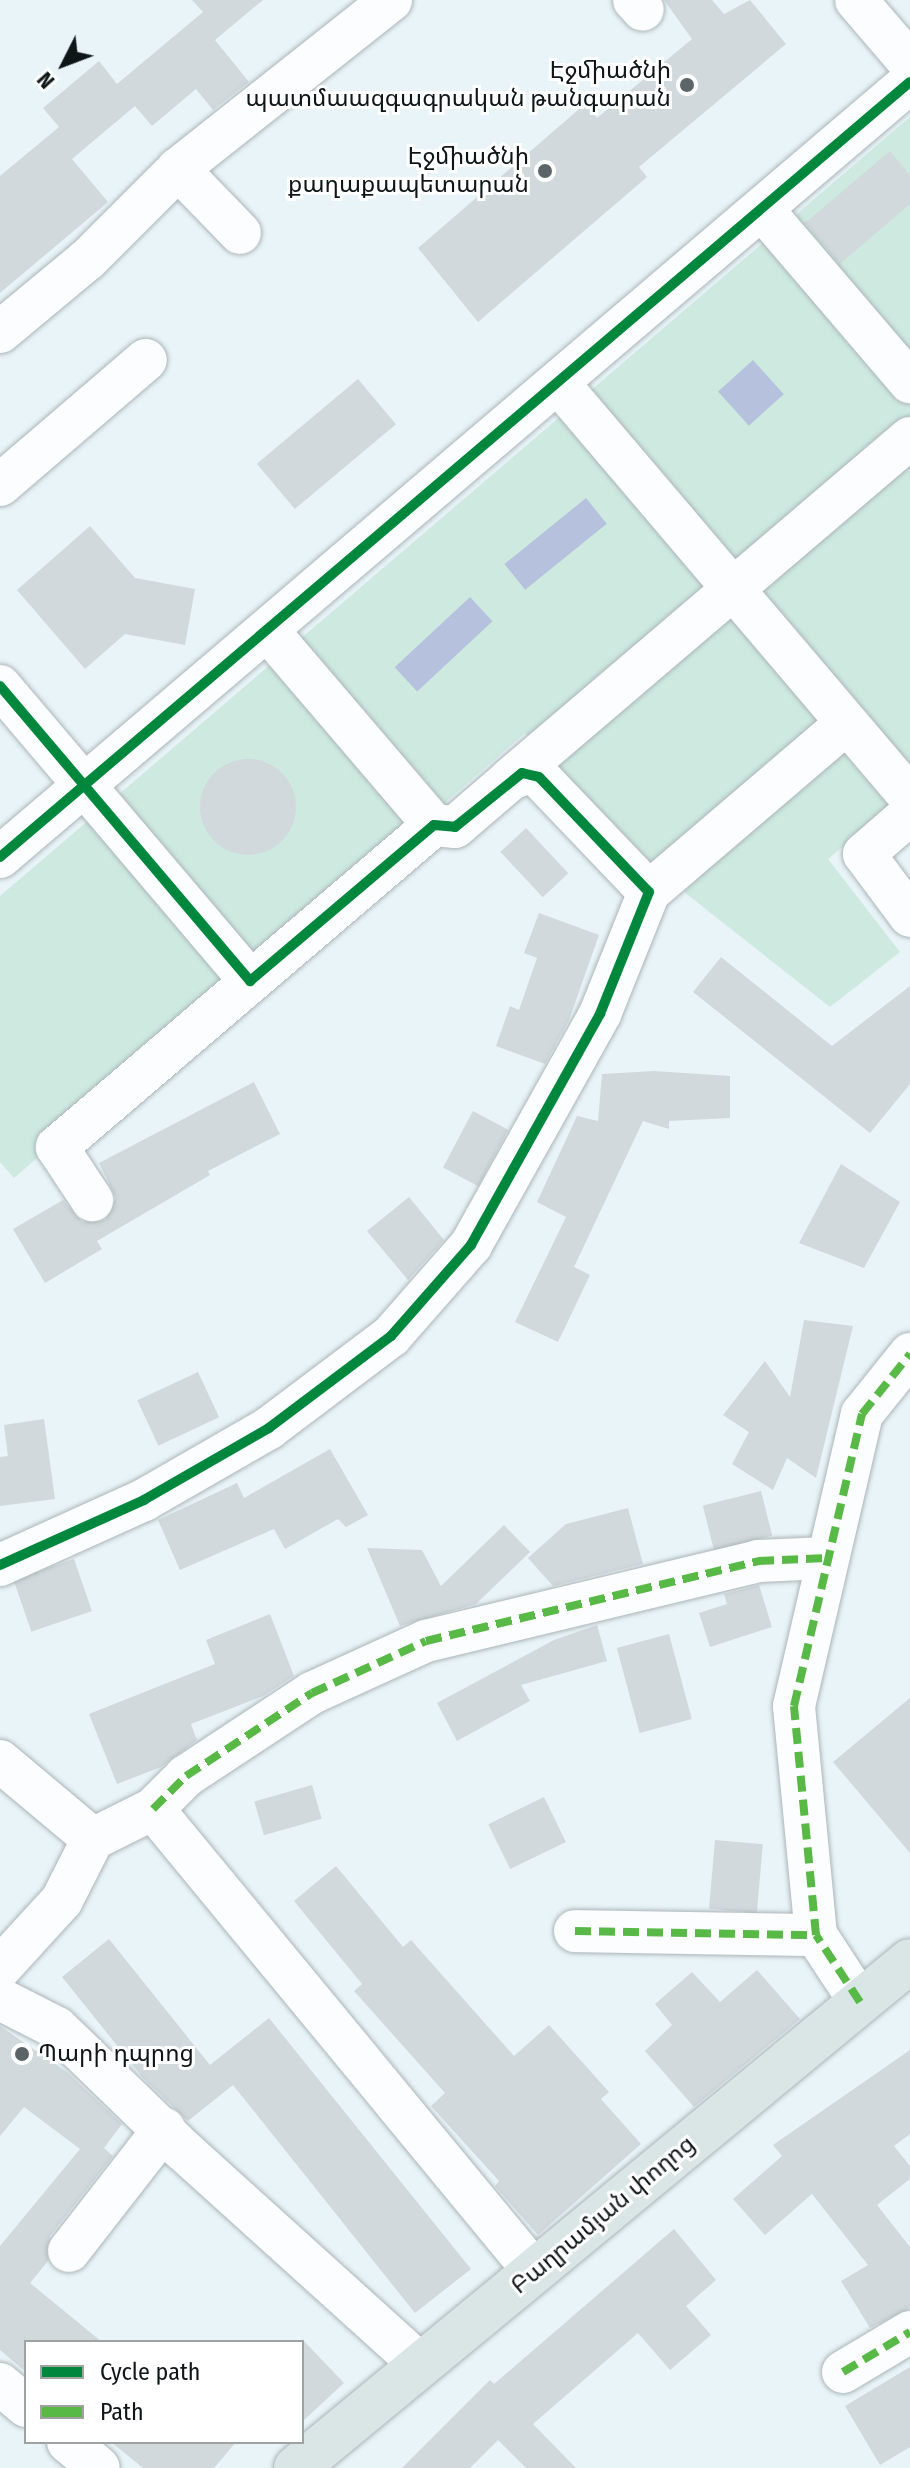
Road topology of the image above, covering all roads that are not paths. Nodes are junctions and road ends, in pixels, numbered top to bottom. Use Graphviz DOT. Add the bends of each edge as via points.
graph roads {
  1 [pos="391,0"];
  2 [pos="856,0"];
  3 [pos="910,63"];
  4 [pos="910,82"];
  5 [pos="178,169"];
  6 [pos="762,209"];
  7 [pos="240,233"];
  8 [pos="0,332"];
  9 [pos="146,360"];
  10 [pos="910,382"];
  11 [pos="559,384"];
  12 [pos="910,438"];
  13 [pos="0,485"];
  14 [pos="732,588"];
  15 [pos="269,632"];
  16 [pos="0,686"];
  17 [pos="846,724"];
  18 [pos="524,778"];
  19 [pos="86,787"];
  20 [pos="910,797"];
  21 [pos="910,814"];
  22 [pos="434,825"];
  23 [pos="0,857"];
  24 [pos="649,892"];
  25 [pos="910,916"];
  26 [pos="250,981"];
  27 [pos="92,1200"];
  28 [pos="910,1354"];
  29 [pos="827,1558"];
  30 [pos="0,1565"];
  31 [pos="0,1761"];
  32 [pos="153,1809"];
  33 [pos="93,1839"];
  34 [pos="575,1931"];
  35 [pos="816,1935"];
  36 [pos="910,1961"];
  37 [pos="0,1968"];
  38 [pos="0,1999"];
  39 [pos="860,2002"];
  40 [pos="164,2129"];
  41 [pos="69,2251"];
  42 [pos="534,2271"];
  43 [pos="910,2332"];
  44 [pos="421,2365"];
  45 [pos="843,2372"];
  46 [pos="0,2384"];
  47 [pos="24,2404"];
  48 [pos="70,2444"];
  49 [pos="99,2468"];
  50 [pos="296,2468"];
  1 -- 5 [label="street"];
  2 -- 3 [label="street"];
  4 -- 6 [label="street"];
  5 -- 7 [label="street"];
  5 -- 8 [label="street" via="88,259"];
  6 -- 10 [label="street"];
  6 -- 11 [label="street"];
  9 -- 13 [label="street"];
  11 -- 14 [label="street"];
  11 -- 15 [label="street"];
  12 -- 14 [label="street"];
  14 -- 17 [label="street"];
  14 -- 18 [label="street"];
  15 -- 19 [label="street"];
  15 -- 22 [label="street"];
  16 -- 19 [label="street"];
  17 -- 20 [label="street"];
  17 -- 24 [label="street"];
  18 -- 22 [label="street" via="455,827"];
  18 -- 24 [label="street"];
  19 -- 23 [label="street"];
  19 -- 26 [label="street"];
  21 -- 25 [label="street" via="864,854"];
  22 -- 26 [label="street"];
  24 -- 30 [label="street" via="600,1014 471,1245 391,1336 269,1428 144,1500"];
  26 -- 27 [label="street" via="57,1147"];
  28 -- 29 [label="street" via="862,1414"];
  29 -- 32 [label="street" via="758,1561 426,1641 312,1693 186,1776"];
  29 -- 35 [label="street" via="794,1706"];
  31 -- 33 [label="street"];
  32 -- 33 [label="street"];
  32 -- 42 [label="street"];
  33 -- 37 [label="street" via="62,1900"];
  34 -- 35 [label="street"];
  35 -- 39 [label="street"];
  36 -- 39 [label="main road, Բաղրամյան փողոց"];
  38 -- 40 [label="street" via="57,2028"];
  39 -- 42 [label="main road, Բաղրամյան փողոց"];
  40 -- 41 [label="street"];
  40 -- 44 [label="street"];
  42 -- 44 [label="main road, Բաղրամյան փողոց"];
  43 -- 45 [label="street"];
  44 -- 50 [label="main road, Բաղրամյան փողոց"];
  46 -- 47 [label="street"];
  48 -- 49 [label="street"];
}
